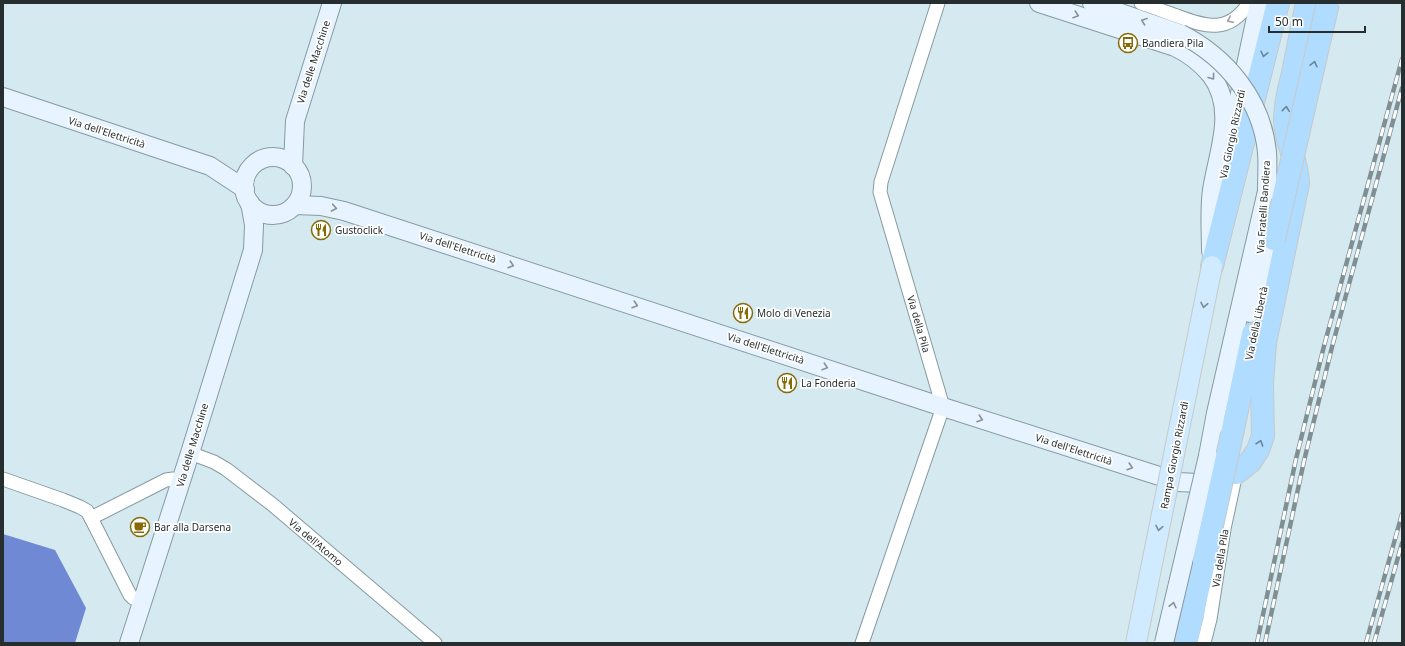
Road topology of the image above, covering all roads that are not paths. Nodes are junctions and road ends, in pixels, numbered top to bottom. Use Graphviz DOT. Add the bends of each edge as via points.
graph roads {
  1 [pos="332,3"];
  2 [pos="938,3"];
  3 [pos="1039,3"];
  4 [pos="1092,3"];
  5 [pos="1141,3"];
  6 [pos="1249,3"];
  7 [pos="1259,3"];
  8 [pos="1278,3"];
  9 [pos="1307,3"];
  10 [pos="1328,3"];
  11 [pos="1205,25"];
  12 [pos="1192,56"];
  13 [pos="3,97"];
  14 [pos="295,121"];
  15 [pos="273,157"];
  16 [pos="254,165"];
  17 [pos="210,166"];
  18 [pos="293,166"];
  19 [pos="1267,191"];
  20 [pos="247,196"];
  21 [pos="295,205"];
  22 [pos="279,215"];
  23 [pos="1274,239"];
  24 [pos="253,247"];
  25 [pos="1212,266"];
  26 [pos="1252,306"];
  27 [pos="943,406"];
  28 [pos="1232,434"];
  29 [pos="190,453"];
  30 [pos="1208,456"];
  31 [pos="1236,472"];
  32 [pos="3,478"];
  33 [pos="181,481"];
  34 [pos="91,518"];
  35 [pos="142,601"];
  36 [pos="129,643"];
  37 [pos="435,643"];
  38 [pos="862,643"];
  39 [pos="1136,643"];
  40 [pos="1164,643"];
  41 [pos="1186,643"];
  42 [pos="1204,643"];
  1 -- 14 [label="street, Via delle Macchine"];
  2 -- 27 [label="street, Via della Pila" via="883,175 880,192"];
  3 -- 12 [label="street, one-way" via="1165,44"];
  19 -- 4 [label="street, Via Fratelli Bandiera, one-way, bridge" via="1267,152 1263,133 1255,108 1235,76 1207,50 1189,39"];
  5 -- 11 [label="street"];
  6 -- 11 [label="street, one-way" via="1231,21"];
  7 -- 25 [label="street, Via Giorgio Rizzardi" via="1218,197"];
  8 -- 25 [label="highway, one-way"];
  31 -- 9 [label="highway, one-way" via="1250,462 1263,436 1262,377 1265,344 1298,184 1296,163 1286,134 1287,98"];
  23 -- 10 [label="highway, Via della Libertà, one-way, bridge"];
  11 -- 12 [label="street" via="1204,42"];
  12 -- 25 [label="street, one-way" via="1217,85 1225,109 1224,130 1211,204"];
  13 -- 17 [label="street, Via dell'Elettricità"];
  14 -- 15 [label="street, Via delle Macchine"];
  14 -- 18 [label="street, Via delle Macchine"];
  15 -- 16 [label="street"];
  15 -- 18 [label="street" via="290,162"];
  16 -- 17 [label="street, Via dell'Elettricità"];
  16 -- 20 [label="street" via="246,177"];
  17 -- 20 [label="street, Via dell'Elettricità"];
  18 -- 21 [label="street" via="302,186 301,195"];
  19 -- 26 [label="street, Via Fratelli Bandiera"];
  19 -- 30 [label="street"];
  20 -- 22 [label="street" via="256,210 264,214"];
  20 -- 24 [label="street, Via delle Macchine" via="254,225"];
  21 -- 22 [label="street"];
  21 -- 27 [label="street, Via dell'Elettricità, one-way" via="321,206 344,211"];
  22 -- 24 [label="street, Via delle Macchine"];
  23 -- 26 [label="street"];
  23 -- 28 [label="highway, Via della Libertà"];
  24 -- 29 [label="street, Via delle Macchine"];
  25 -- 39 [label="main road, Rampa Giorgio Rizzardi, one-way, bridge"];
  26 -- 28 [label="street, Via Fratelli Bandiera"];
  26 -- 30 [label="street" via="1231,369"];
  27 -- 31 [label="street, Via dell'Elettricità, one-way" via="1178,482 1218,480"];
  27 -- 38 [label="street"];
  28 -- 41 [label="highway, Via della Libertà, bridge"];
  29 -- 33 [label="street, Via delle Macchine"];
  29 -- 37 [label="street, Via dell'Atomo" via="226,469 273,505"];
  40 -- 30 [label="street, one-way, bridge"];
  31 -- 42 [label="street, Via della Pila"];
  32 -- 34 [label="street" via="80,507 87,511"];
  33 -- 34 [label="street" via="166,480"];
  33 -- 35 [label="street, Via delle Macchine"];
  34 -- 35 [label="street" via="130,595"];
  35 -- 36 [label="street, Via delle Macchine"];
}
